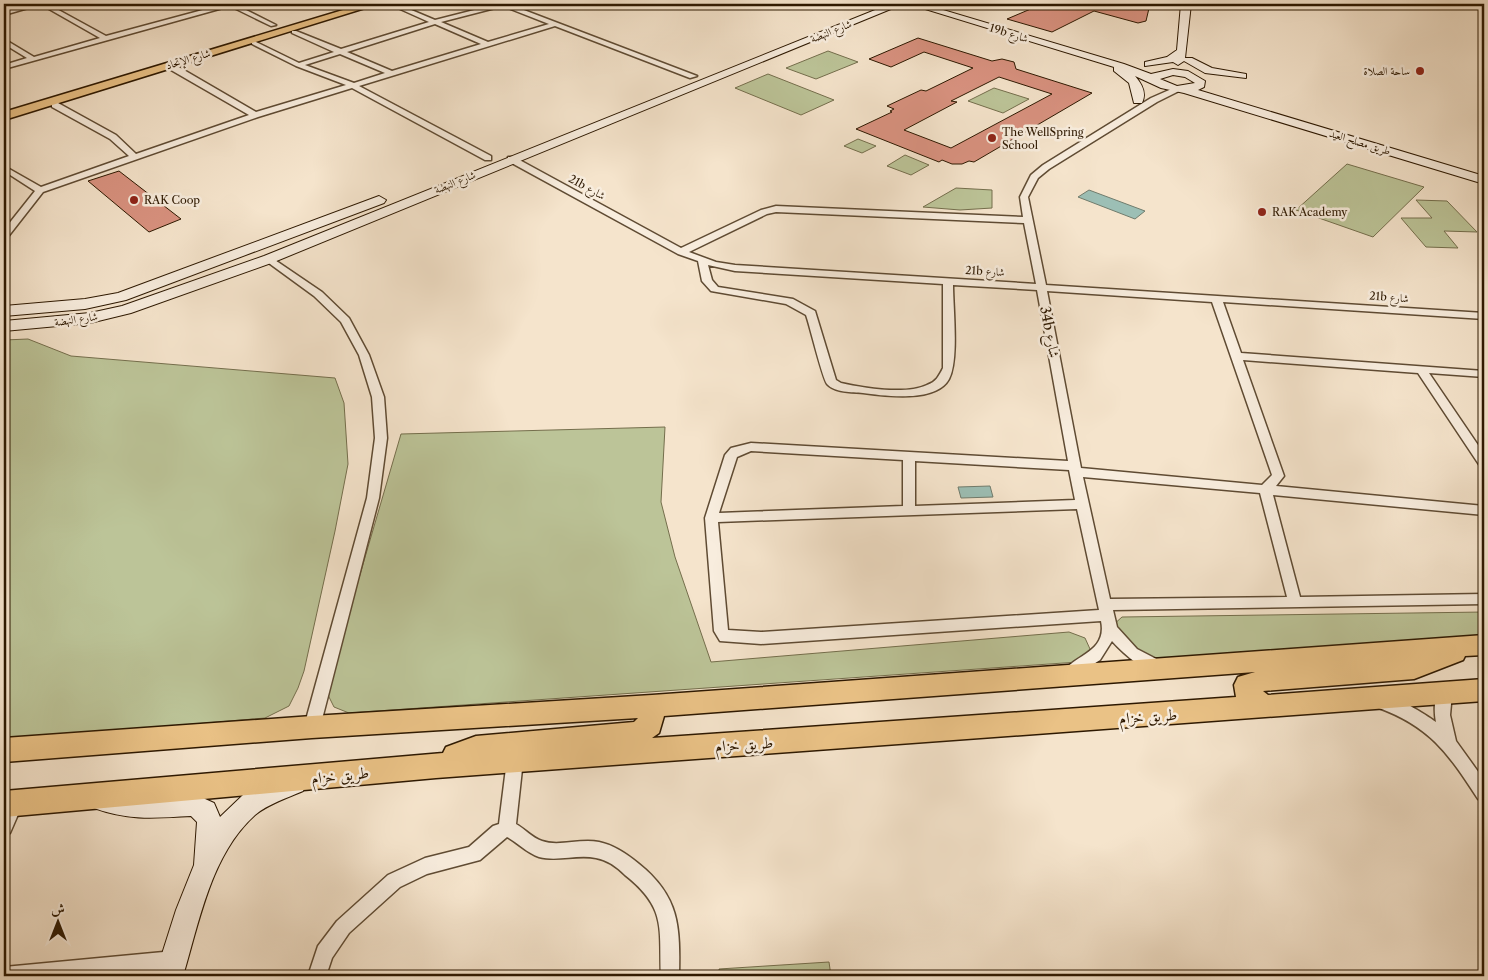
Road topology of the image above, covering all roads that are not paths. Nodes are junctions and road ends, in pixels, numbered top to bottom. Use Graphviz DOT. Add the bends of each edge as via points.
graph roads {
  1 [pos="39,4"];
  2 [pos="230,4"];
  3 [pos="345,4"];
  4 [pos="373,4"];
  5 [pos="392,4"];
  6 [pos="504,4"];
  7 [pos="879,4"];
  8 [pos="898,4"];
  9 [pos="914,4"];
  10 [pos="1186,4"];
  11 [pos="51,8"];
  12 [pos="938,12"];
  13 [pos="4,13"];
  14 [pos="435,22"];
  15 [pos="554,24"];
  16 [pos="276,28"];
  17 [pos="298,30"];
  18 [pos="106,38"];
  19 [pos="1001,40"];
  20 [pos="4,41"];
  21 [pos="232,42"];
  22 [pos="254,44"];
  23 [pos="487,44"];
  24 [pos="1021,46"];
  25 [pos="338,52"];
  26 [pos="1181,55"];
  27 [pos="1084,56"];
  28 [pos="33,59"];
  29 [pos="1104,61"];
  30 [pos="298,64"];
  31 [pos="4,67"];
  32 [pos="174,68"];
  33 [pos="390,73"];
  34 [pos="1191,75"];
  35 [pos="693,76"];
  36 [pos="1160,77"];
  37 [pos="1201,83"];
  38 [pos="351,84"];
  39 [pos="1181,89"];
  40 [pos="638,100"];
  41 [pos="1154,100"];
  42 [pos="1138,101"];
  43 [pos="4,105"];
  44 [pos="56,105"];
  45 [pos="1243,106"];
  46 [pos="255,115"];
  47 [pos="4,116"];
  48 [pos="615,117"];
  49 [pos="134,156"];
  50 [pos="488,158"];
  51 [pos="511,159"];
  52 [pos="4,168"];
  53 [pos="1484,180"];
  54 [pos="40,190"];
  55 [pos="405,190"];
  56 [pos="387,197"];
  57 [pos="1028,220"];
  58 [pos="4,236"];
  59 [pos="681,252"];
  60 [pos="269,259"];
  61 [pos="702,260"];
  62 [pos="948,282"];
  63 [pos="1042,287"];
  64 [pos="1216,298"];
  65 [pos="4,311"];
  66 [pos="1484,316"];
  67 [pos="4,326"];
  68 [pos="1236,356"];
  69 [pos="1421,369"];
  70 [pos="1484,374"];
  71 [pos="909,456"];
  72 [pos="1484,463"];
  73 [pos="1076,469"];
  74 [pos="1265,490"];
  75 [pos="1082,504"];
  76 [pos="909,510"];
  77 [pos="1484,510"];
  78 [pos="711,518"];
  79 [pos="1484,599"];
  80 [pos="1295,602"];
  81 [pos="1107,617"];
  82 [pos="1480,645"];
  83 [pos="1163,669"];
  84 [pos="1066,676"];
  85 [pos="1484,690"];
  86 [pos="1444,693"];
  87 [pos="1372,699"];
  88 [pos="652,706"];
  89 [pos="1265,707"];
  90 [pos="312,727"];
  91 [pos="1448,741"];
  92 [pos="4,750"];
  93 [pos="515,760"];
  94 [pos="436,766"];
  95 [pos="306,778"];
  96 [pos="1484,794"];
  97 [pos="92,795"];
  98 [pos="10,803"];
  99 [pos="4,827"];
  100 [pos="507,829"];
  101 [pos="206,868"];
  102 [pos="172,968"];
  103 [pos="4,976"];
  104 [pos="317,976"];
  105 [pos="670,976"];
  1 -- 13 [label="street"];
  2 -- 16 [label="street"];
  2 -- 18 [label="street"];
  3 -- 16 [label="main road, شارع الإتحاد"];
  4 -- 16 [label="main road, شارع الإتحاد"];
  5 -- 14 [label="street"];
  6 -- 14 [label="street"];
  6 -- 15 [label="street"];
  7 -- 35 [label="main road, شارع النهضة"];
  8 -- 48 [label="main road, شارع النهضة"];
  9 -- 12 [label="main road, 19b شارع"];
  10 -- 26 [label="main road"];
  11 -- 18 [label="street"];
  12 -- 19 [label="main road" via="1011,38"];
  12 -- 27 [label="main road, 19b شارع"];
  14 -- 23 [label="street"];
  14 -- 25 [label="street"];
  15 -- 23 [label="street"];
  15 -- 35 [label="street"];
  16 -- 17 [label="main road"];
  16 -- 21 [label="main road, شارع الإتحاد"];
  17 -- 25 [label="street"];
  18 -- 28 [label="street"];
  20 -- 28 [label="street"];
  21 -- 43 [label="main road, شارع الإتحاد"];
  21 -- 47 [label="main road, شارع الإتحاد"];
  22 -- 30 [label="street"];
  23 -- 33 [label="street"];
  24 -- 27 [label="main road" via="1023,42 1033,42"];
  25 -- 30 [label="street"];
  25 -- 33 [label="street"];
  26 -- 29 [label="main road" via="1152,63"];
  26 -- 34 [label="main road"];
  26 -- 36 [label="main road"];
  26 -- 45 [label="main road" via="1198,67 1242,76 1230,87 1232,95"];
  27 -- 29 [label="main road, 19b شارع"];
  28 -- 31 [label="street"];
  29 -- 36 [label="main road, 19b شارع"];
  29 -- 42 [label="street" via="1134,82 1140,93"];
  30 -- 38 [label="street"];
  32 -- 46 [label="street"];
  33 -- 38 [label="street"];
  34 -- 36 [label="main road"];
  34 -- 37 [label="main road, طريق مصلح العيد"];
  35 -- 40 [label="main road, شارع النهضة"];
  36 -- 39 [label="main road"];
  36 -- 41 [label="street"];
  37 -- 39 [label="main road" via="1194,89"];
  37 -- 45 [label="main road, طريق مصلح العيد"];
  38 -- 46 [label="street"];
  38 -- 50 [label="street"];
  39 -- 41 [label="street, 34b شارع"];
  39 -- 45 [label="street, طريق مصلح العيد"];
  40 -- 48 [label="main road" via="607,113 607,116"];
  40 -- 50 [label="main road, شارع النهضة"];
  41 -- 57 [label="street, 34b شارع" via="1046,167 1034,178 1024,197"];
  44 -- 49 [label="street" via="113,137"];
  45 -- 53 [label="main road, طريق مصلح العيد"];
  46 -- 49 [label="street"];
  48 -- 51 [label="main road, شارع النهضة"];
  49 -- 54 [label="street"];
  50 -- 55 [label="main road, شارع النهضة"];
  51 -- 59 [label="street, 21b شارع"];
  51 -- 60 [label="main road, شارع النهضة"];
  52 -- 54 [label="street"];
  54 -- 58 [label="street"];
  56 -- 65 [label="main road, شارع النهضة" via="121,297 85,304"];
  57 -- 59 [label="street" via="776,209"];
  57 -- 63 [label="street, 34b شارع"];
  59 -- 61 [label="street, 21b شارع"];
  60 -- 67 [label="main road, شارع النهضة" via="126,310 82,319"];
  60 -- 90 [label="street" via="318,294 345,320 364,355 378,397 381,438 373,498"];
  61 -- 62 [label="street, 21b شارع" via="749,270"];
  61 -- 62 [label="street" via="707,281 715,289 789,302 811,313 831,381 847,388 908,393 939,385 948,368"];
  62 -- 63 [label="street, 21b شارع"];
  63 -- 64 [label="street, 21b شارع"];
  63 -- 73 [label="street, 34b شارع"];
  64 -- 66 [label="street, 21b شارع"];
  64 -- 68 [label="street"];
  68 -- 69 [label="street"];
  68 -- 74 [label="street" via="1278,476"];
  69 -- 70 [label="street"];
  69 -- 72 [label="street"];
  71 -- 73 [label="street"];
  71 -- 76 [label="street"];
  71 -- 78 [label="street" via="742,449 732,455"];
  73 -- 74 [label="street"];
  73 -- 75 [label="street, 34b شارع"];
  74 -- 77 [label="street"];
  74 -- 80 [label="street"];
  75 -- 76 [label="street"];
  75 -- 81 [label="street, 34b شارع"];
  76 -- 78 [label="street"];
  78 -- 81 [label="street" via="721,631 725,637"];
  79 -- 80 [label="street"];
  80 -- 81 [label="street"];
  81 -- 83 [label="street, 34b شارع" via="1132,653"];
  81 -- 84 [label="street" via="1105,644 1096,656"];
  82 -- 83 [label="main road"];
  82 -- 89 [label="main road" via="1414,669 1262,681 1247,685 1247,694"];
  83 -- 84 [label="main road"];
  84 -- 88 [label="main road"];
  85 -- 86 [label="main road, طريق خزام"];
  86 -- 87 [label="main road, طريق خزام"];
  86 -- 91 [label="street" via="1442,715"];
  87 -- 89 [label="main road, طريق خزام"];
  87 -- 91 [label="street" via="1412,714"];
  88 -- 90 [label="main road"];
  88 -- 94 [label="main road" via="650,725 639,733 476,748"];
  89 -- 93 [label="main road, طريق خزام"];
  90 -- 92 [label="main road"];
  91 -- 96 [label="street"];
  93 -- 94 [label="main road, طريق خزام"];
  93 -- 100 [label="street"];
  94 -- 95 [label="main road, طريق خزام"];
  95 -- 97 [label="main road, طريق خزام"];
  95 -- 101 [label="main road" via="260,798 246,808 233,821"];
  97 -- 98 [label="main road, طريق خزام"];
  97 -- 101 [label="main road" via="109,803 129,806 194,805 205,811 210,822"];
  98 -- 99 [label="street"];
  100 -- 104 [label="street" via="474,854 425,866 394,881 342,927 325,953"];
  100 -- 105 [label="street" via="537,848 607,852 648,881 660,895 667,912"];
  101 -- 102 [label="main road"];
  102 -- 103 [label="street"];
}
